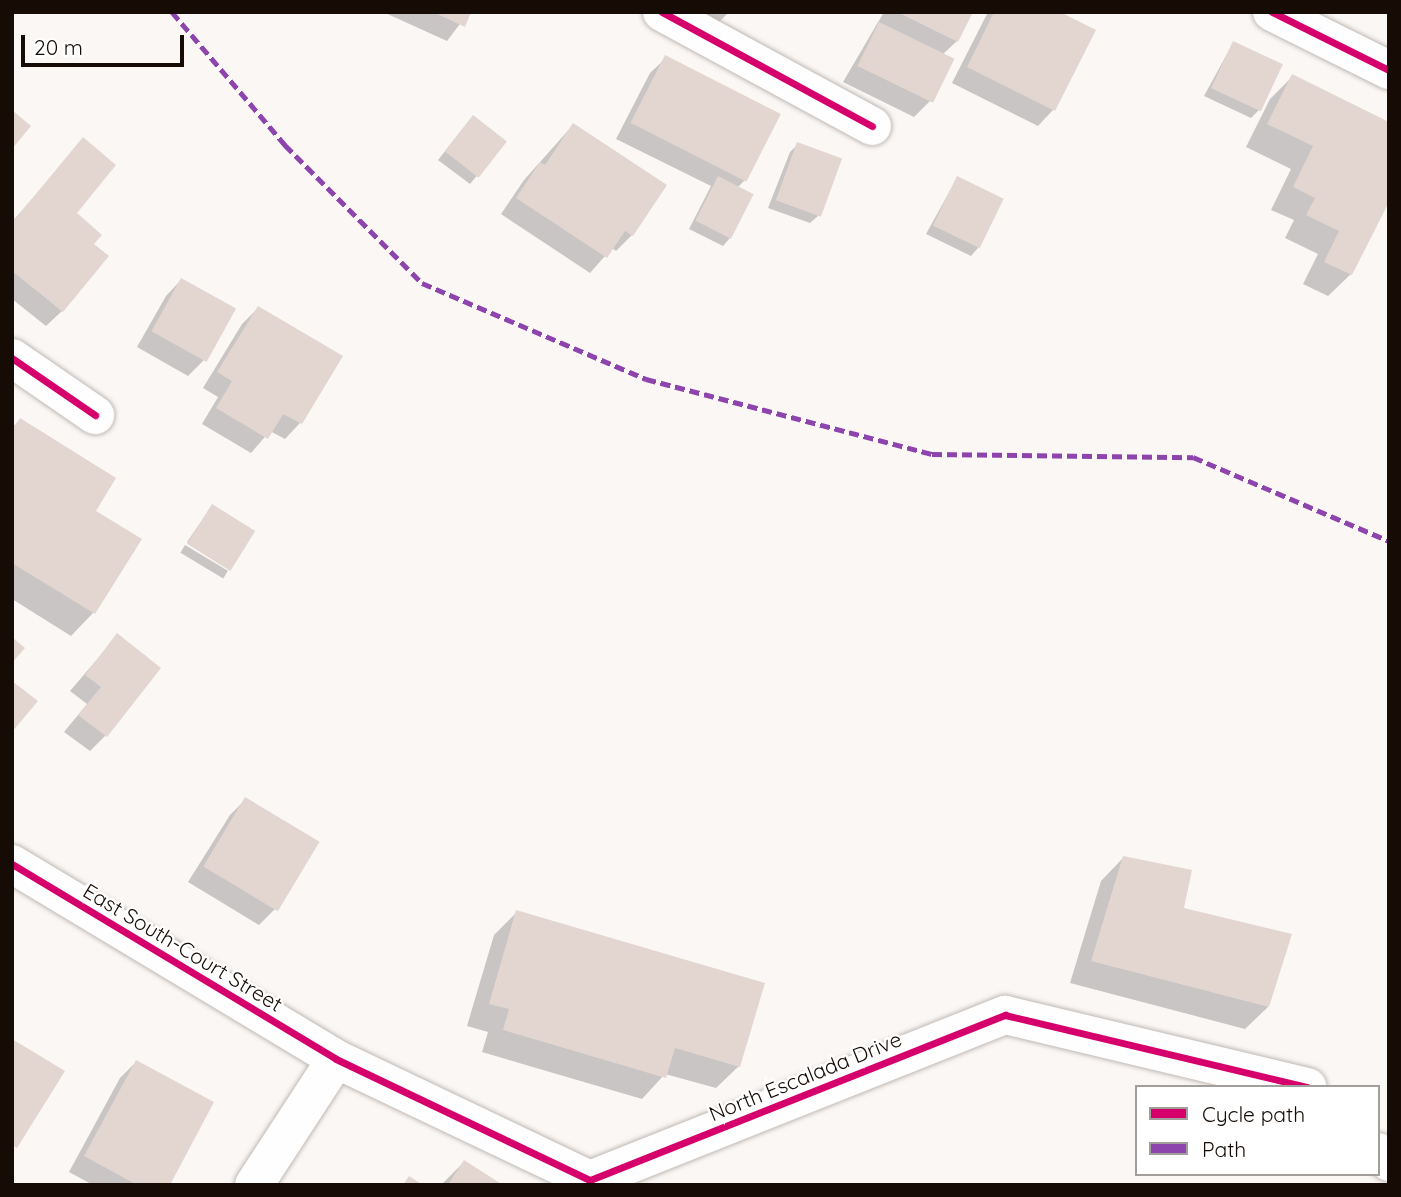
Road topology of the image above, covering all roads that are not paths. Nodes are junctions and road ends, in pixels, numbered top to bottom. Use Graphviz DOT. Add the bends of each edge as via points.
graph roads {
  1 [pos="662,12"];
  2 [pos="1272,12"];
  3 [pos="1389,70"];
  4 [pos="872,126"];
  5 [pos="12,358"];
  6 [pos="95,415"];
  7 [pos="12,864"];
  8 [pos="336,1059"];
  9 [pos="1300,1085"];
  10 [pos="254,1185"];
  1 -- 4 [label="street"];
  2 -- 3 [label="street"];
  5 -- 6 [label="street"];
  7 -- 8 [label="street, East South-Court Street"];
  8 -- 9 [label="street, North Escalada Drive" via="590,1180 1005,1015"];
  8 -- 10 [label="street"];
}
